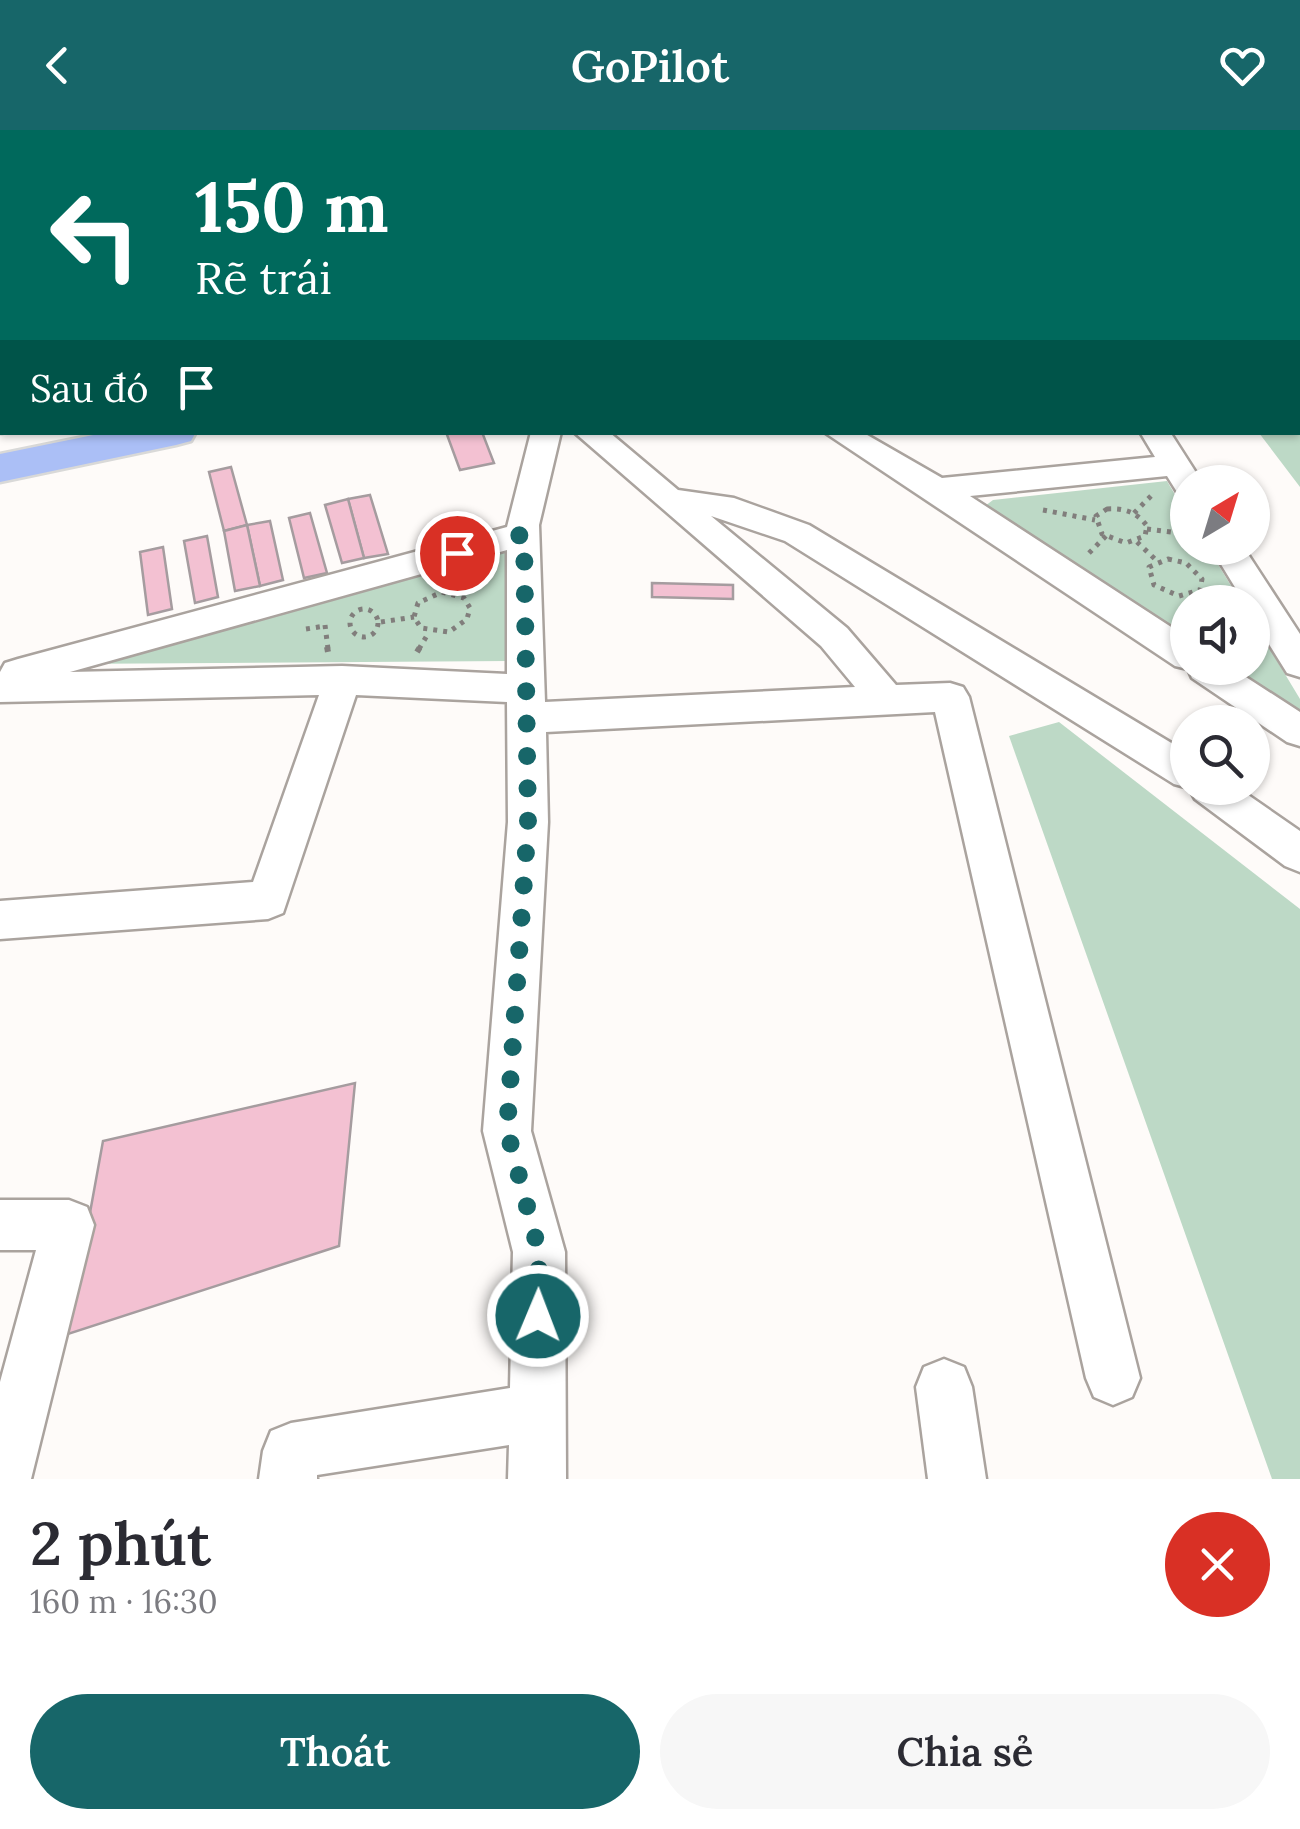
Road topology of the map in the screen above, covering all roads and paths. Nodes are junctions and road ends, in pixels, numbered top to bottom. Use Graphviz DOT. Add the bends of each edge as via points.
graph roads {
  1 [pos="161,435"];
  2 [pos="545,435"];
  3 [pos="593,435"];
  4 [pos="844,435"];
  5 [pos="1157,435"];
  6 [pos="1175,465"];
  7 [pos="0,468"];
  8 [pos="1170,476"];
  9 [pos="937,489"];
  10 [pos="669,499"];
  11 [pos="1147,530"];
  12 [pos="1170,532"];
  13 [pos="524,534"];
  14 [pos="1106,536"];
  15 [pos="1136,541"];
  16 [pos="1081,561"];
  17 [pos="1156,561"];
  18 [pos="1238,565"];
  19 [pos="1202,585"];
  20 [pos="1170,594"];
  21 [pos="323,612"];
  22 [pos="414,616"];
  23 [pos="380,622"];
  24 [pos="325,626"];
  25 [pos="292,632"];
  26 [pos="430,632"];
  27 [pos="1170,644"];
  28 [pos="414,657"];
  29 [pos="1300,663"];
  30 [pos="335,669"];
  31 [pos="0,678"];
  32 [pos="1231,685"];
  33 [pos="0,688"];
  34 [pos="887,700"];
  35 [pos="526,703"];
  36 [pos="1300,731"];
  37 [pos="1170,762"];
  38 [pos="1232,805"];
  39 [pos="1300,854"];
  40 [pos="0,920"];
  41 [pos="0,1225"];
  42 [pos="1113,1378"];
  43 [pos="944,1387"];
  44 [pos="538,1412"];
  45 [pos="2,1479"];
  46 [pos="288,1479"];
  47 [pos="537,1479"];
  48 [pos="957,1479"];
  1 -- 7 [label="main road"];
  2 -- 13 [label="street"];
  3 -- 10 [label="street"];
  4 -- 9 [label="street"];
  5 -- 6 [label="street"];
  8 -- 9 [label="street"];
  9 -- 27 [label="street"];
  10 -- 34 [label="street" via="834,637"];
  10 -- 37 [label="street" via="734,509 797,533"];
  11 -- 12 [label="path"];
  11 -- 14 [label="path" via="1132,512 1107,509 1095,520"];
  11 -- 15 [label="path"];
  13 -- 31 [label="street"];
  13 -- 35 [label="street"];
  14 -- 15 [label="path"];
  14 -- 16 [label="path"];
  15 -- 17 [label="path"];
  17 -- 19 [label="path" via="1178,560 1193,568"];
  17 -- 20 [label="path" via="1148,572"];
  18 -- 29 [label="street"];
  21 -- 24 [label="path"];
  22 -- 23 [label="path"];
  22 -- 26 [label="path"];
  22 -- 26 [label="path" via="418,603 433,594 464,598 470,614 463,624"];
  23 -- 23 [label="path" via="366,611 347,625 364,635"];
  24 -- 25 [label="path"];
  24 -- 30 [label="path"];
  26 -- 28 [label="path"];
  30 -- 33 [label="street"];
  30 -- 35 [label="street"];
  30 -- 40 [label="street" via="268,900"];
  32 -- 36 [label="street"];
  34 -- 35 [label="street"];
  34 -- 42 [label="street" via="950,697"];
  35 -- 44 [label="street" via="528,822 507,1130 539,1252"];
  38 -- 39 [label="street"];
  41 -- 45 [label="street" via="68,1225"];
  43 -- 48 [label="street"];
  44 -- 46 [label="street" via="291,1451"];
  44 -- 47 [label="street"];
}
